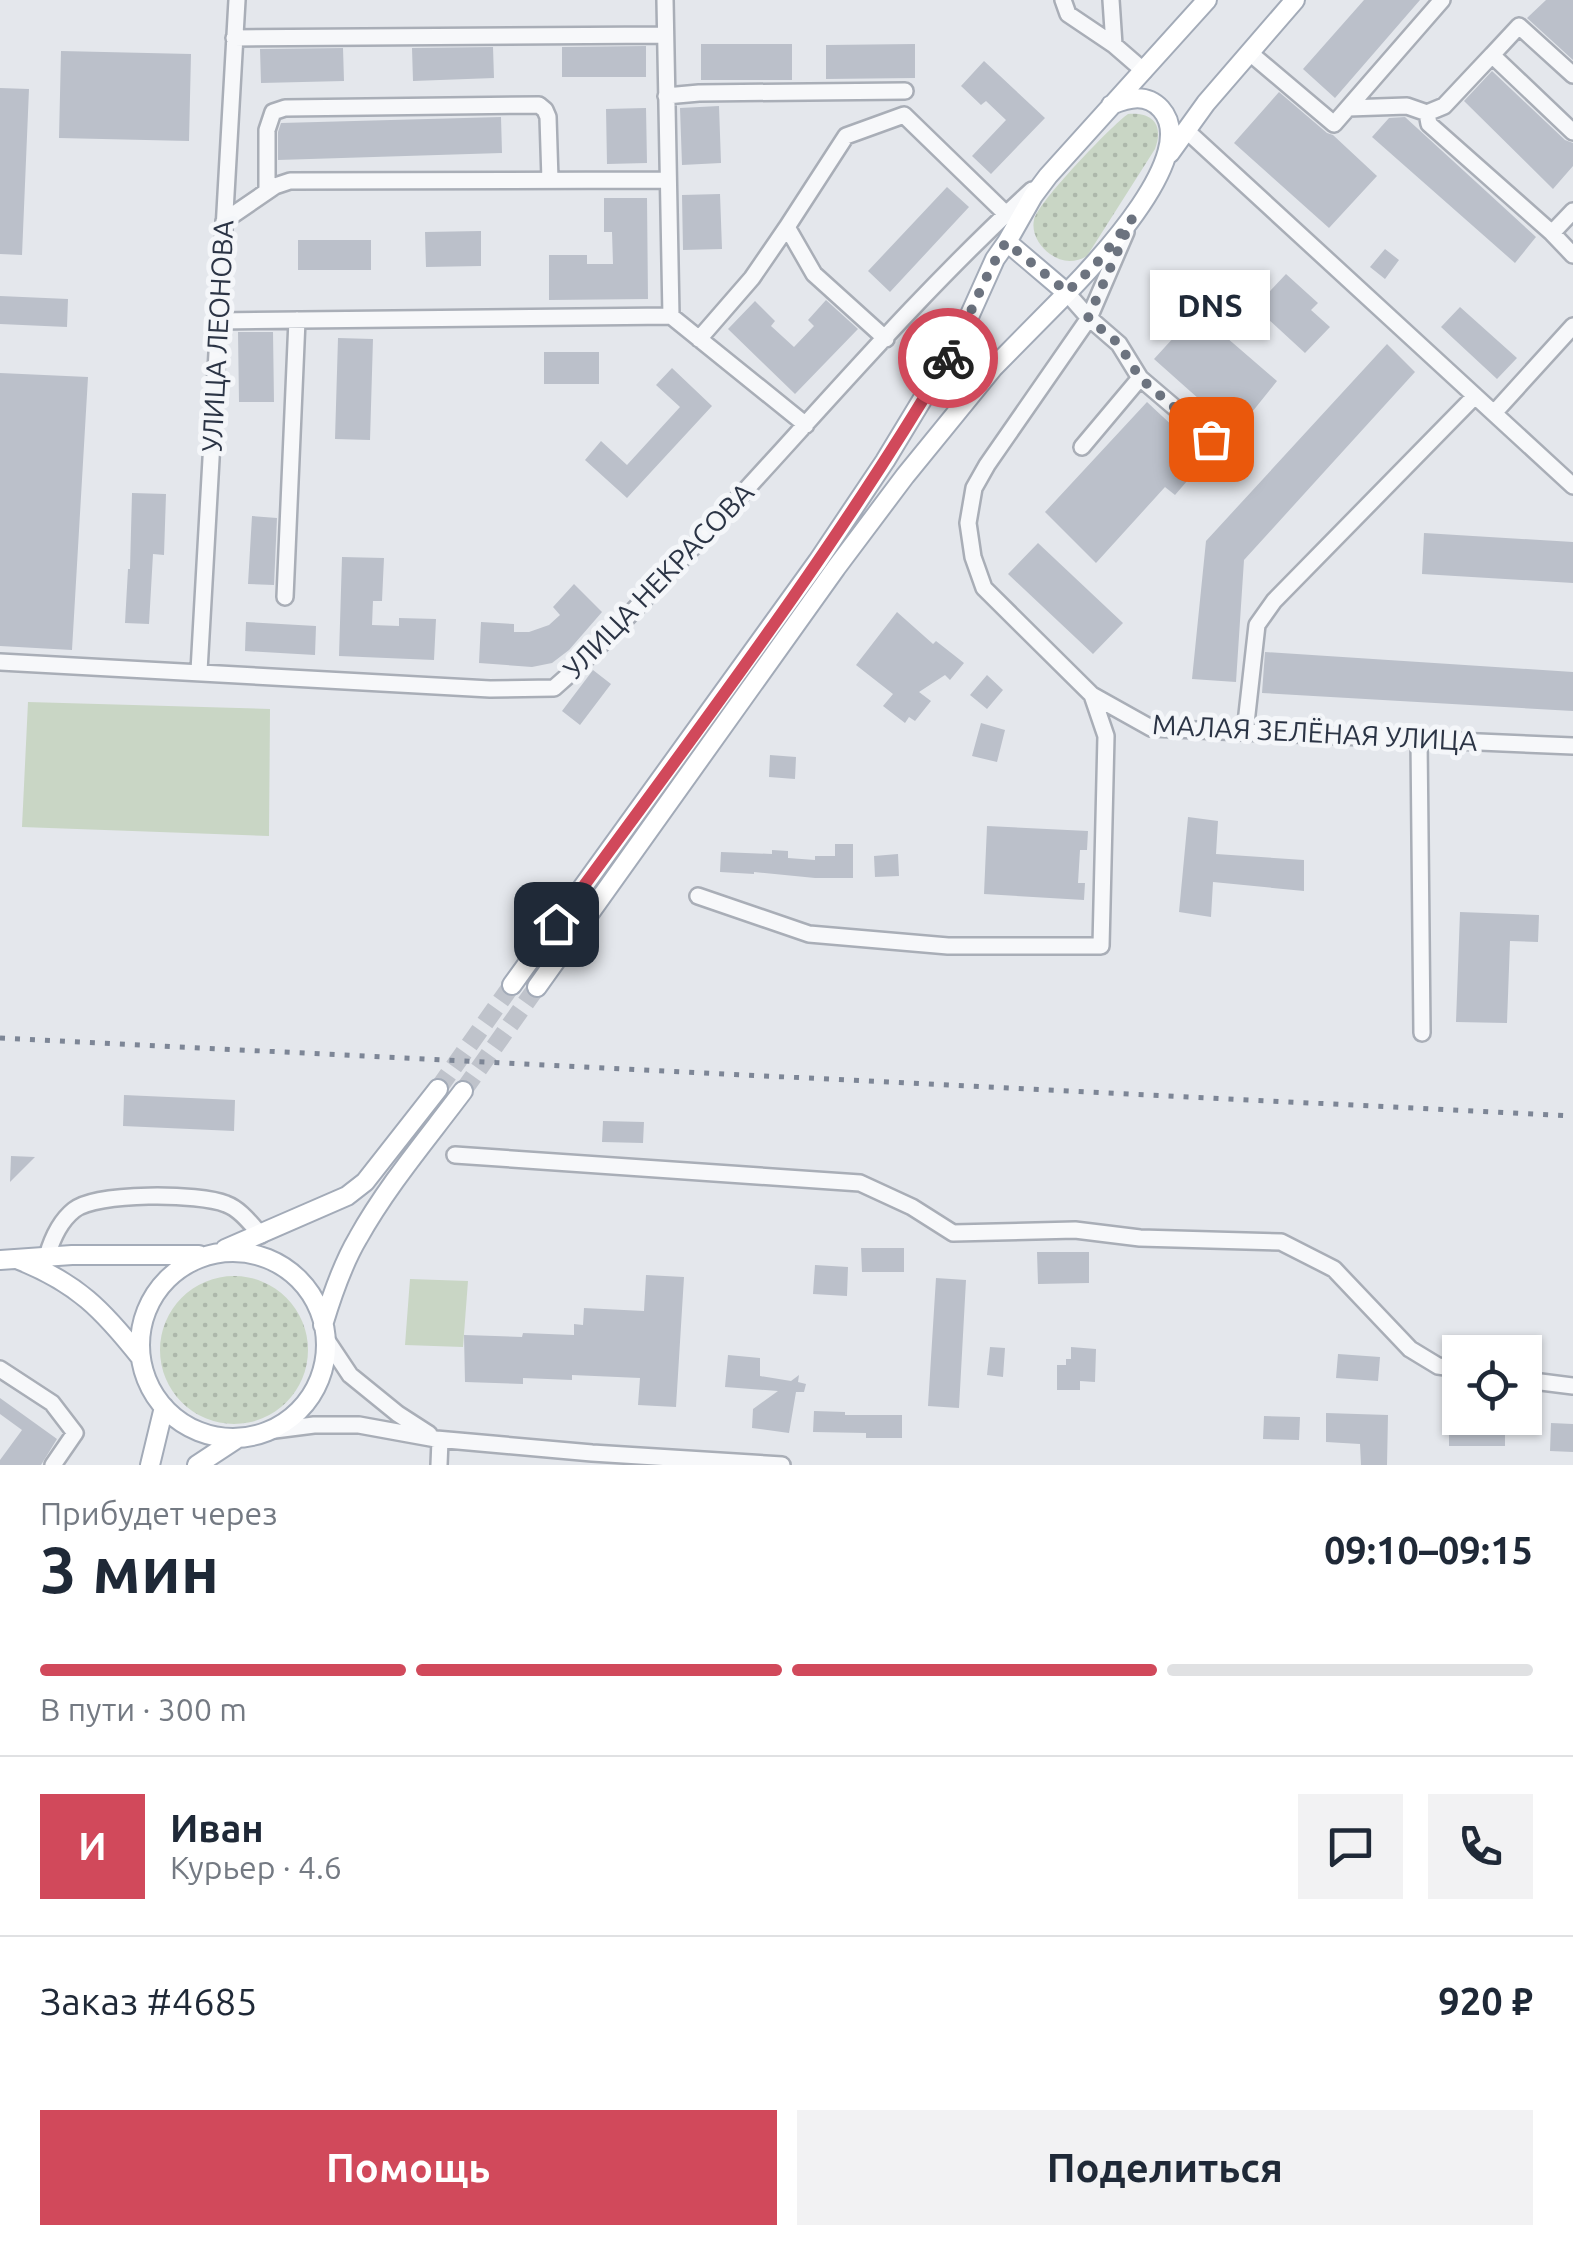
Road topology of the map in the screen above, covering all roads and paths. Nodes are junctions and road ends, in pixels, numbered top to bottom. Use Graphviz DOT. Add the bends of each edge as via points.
graph roads {
  1 [pos="237,0"];
  2 [pos="665,0"];
  3 [pos="1063,0"];
  4 [pos="1110,0"];
  5 [pos="1208,0"];
  6 [pos="1295,0"];
  7 [pos="1442,0"];
  8 [pos="665,35"];
  9 [pos="234,38"];
  10 [pos="1114,45"];
  11 [pos="1250,52"];
  12 [pos="1492,54"];
  13 [pos="1144,71"];
  14 [pos="1573,76"];
  15 [pos="906,91"];
  16 [pos="666,96"];
  17 [pos="1111,106"];
  18 [pos="1348,108"];
  19 [pos="1426,113"];
  20 [pos="1186,131"];
  21 [pos="1573,132"];
  22 [pos="1167,158"];
  23 [pos="1048,176"];
  24 [pos="550,180"];
  25 [pos="668,180"];
  26 [pos="266,191"];
  27 [pos="1573,211"];
  28 [pos="1006,214"];
  29 [pos="1132,219"];
  30 [pos="224,220"];
  31 [pos="788,227"];
  32 [pos="1552,233"];
  33 [pos="976,241"];
  34 [pos="1006,242"];
  35 [pos="1573,255"];
  36 [pos="1067,292"];
  37 [pos="670,316"];
  38 [pos="1088,318"];
  39 [pos="218,320"];
  40 [pos="297,320"];
  41 [pos="1573,326"];
  42 [pos="699,339"];
  43 [pos="886,339"];
  44 [pos="1140,378"];
  45 [pos="1475,396"];
  46 [pos="1494,414"];
  47 [pos="806,425"];
  48 [pos="1082,447"];
  49 [pos="1235,459"];
  50 [pos="1573,486"];
  51 [pos="285,597"];
  52 [pos="0,662"];
  53 [pos="200,671"];
  54 [pos="1092,695"];
  55 [pos="1245,732"];
  56 [pos="1419,739"];
  57 [pos="1573,746"];
  58 [pos="698,896"];
  59 [pos="512,985"];
  60 [pos="537,987"];
  61 [pos="1422,1033"];
  62 [pos="438,1089"];
  63 [pos="463,1091"];
  64 [pos="455,1155"];
  65 [pos="261,1234"];
  66 [pos="208,1254"];
  67 [pos="46,1256"];
  68 [pos="9,1260"];
  69 [pos="325,1332"];
  70 [pos="141,1358"];
  71 [pos="1442,1367"];
  72 [pos="0,1369"];
  73 [pos="1542,1382"];
  74 [pos="1573,1386"];
  75 [pos="164,1407"];
  76 [pos="267,1431"];
  77 [pos="240,1437"];
  78 [pos="438,1439"];
  79 [pos="53,1465"];
  80 [pos="150,1465"];
  81 [pos="196,1465"];
  82 [pos="439,1465"];
  83 [pos="782,1465"];
  1 -- 9 [label="street, УЛИЦА ЛЕОНОВА"];
  2 -- 8 [label="street"];
  3 -- 10 [label="street" via="1068,14"];
  4 -- 10 [label="street"];
  5 -- 13 [label="main road"];
  6 -- 11 [label="main road"];
  7 -- 18 [label="street"];
  8 -- 9 [label="street"];
  8 -- 16 [label="street"];
  9 -- 30 [label="street, УЛИЦА ЛЕОНОВА"];
  10 -- 13 [label="street"];
  11 -- 18 [label="street" via="1334,124"];
  11 -- 20 [label="main road"];
  12 -- 14 [label="street" via="1519,26"];
  12 -- 19 [label="street" via="1444,106"];
  12 -- 21 [label="street"];
  13 -- 17 [label="main road"];
  15 -- 16 [label="street"];
  16 -- 25 [label="street"];
  17 -- 22 [label="main road" via="1138,97 1159,106 1170,126"];
  17 -- 23 [label="main road"];
  18 -- 19 [label="street" via="1407,106"];
  19 -- 32 [label="street" via="1429,124"];
  20 -- 22 [label="main road"];
  20 -- 45 [label="street"];
  22 -- 29 [label="main road"];
  23 -- 28 [label="street, УЛИЦА НЕКРАСОВА"];
  23 -- 34 [label="main road"];
  24 -- 25 [label="street"];
  24 -- 26 [label="street" via="290,181"];
  24 -- 26 [label="street" via="548,117 540,105 285,108 269,120"];
  25 -- 37 [label="street"];
  26 -- 30 [label="street"];
  27 -- 32 [label="street"];
  28 -- 31 [label="street" via="904,115 846,136"];
  28 -- 33 [label="street, УЛИЦА НЕКРАСОВА"];
  29 -- 36 [label="main road"];
  29 -- 38 [label="street, МАЛАЯ ЗЕЛЁНАЯ УЛИЦА"];
  30 -- 39 [label="street, УЛИЦА ЛЕОНОВА"];
  31 -- 42 [label="street"];
  31 -- 43 [label="street" via="814,274"];
  32 -- 35 [label="street"];
  33 -- 34 [label="street"];
  33 -- 43 [label="street, УЛИЦА НЕКРАСОВА"];
  34 -- 36 [label="main road"];
  34 -- 59 [label="main road" via="959,339 874,478"];
  36 -- 38 [label="street"];
  36 -- 60 [label="main road" via="993,368 905,476"];
  37 -- 40 [label="street"];
  37 -- 42 [label="street"];
  38 -- 44 [label="street" via="1119,344"];
  38 -- 54 [label="street, МАЛАЯ ЗЕЛЁНАЯ УЛИЦА" via="986,464 968,523 984,588"];
  39 -- 40 [label="street"];
  39 -- 53 [label="street, УЛИЦА ЛЕОНОВА"];
  40 -- 51 [label="street"];
  41 -- 46 [label="street"];
  42 -- 47 [label="street"];
  43 -- 47 [label="street, УЛИЦА НЕКРАСОВА"];
  44 -- 48 [label="street"];
  44 -- 49 [label="street"];
  45 -- 46 [label="street"];
  45 -- 55 [label="street" via="1257,625"];
  46 -- 50 [label="street"];
  47 -- 53 [label="street, УЛИЦА НЕКРАСОВА" via="554,688"];
  52 -- 53 [label="street, УЛИЦА НЕКРАСОВА"];
  54 -- 55 [label="street, МАЛАЯ ЗЕЛЁНАЯ УЛИЦА" via="1151,728"];
  54 -- 58 [label="street" via="1106,736 1100,946 948,946 809,934"];
  55 -- 56 [label="street, МАЛАЯ ЗЕЛЁНАЯ УЛИЦА"];
  56 -- 57 [label="street, МАЛАЯ ЗЕЛЁНАЯ УЛИЦА"];
  56 -- 61 [label="street"];
  62 -- 65 [label="main road" via="365,1182"];
  63 -- 69 [label="main road" via="356,1239"];
  64 -- 71 [label="street" via="860,1183 953,1233 1074,1230 1281,1242 1334,1268 1410,1349"];
  65 -- 66 [label="main road"];
  65 -- 67 [label="street" via="229,1204 128,1197 75,1209"];
  66 -- 67 [label="main road"];
  66 -- 69 [label="main road" via="255,1255 287,1270 317,1306"];
  66 -- 70 [label="main road" via="174,1273 154,1296 143,1322"];
  67 -- 68 [label="main road"];
  68 -- 70 [label="main road" via="47,1271 89,1300"];
  69 -- 76 [label="main road" via="322,1370 306,1401"];
  69 -- 78 [label="street" via="350,1374"];
  70 -- 75 [label="main road"];
  72 -- 79 [label="street" via="52,1403 74,1433"];
  73 -- 74 [label="street"];
  75 -- 77 [label="main road" via="197,1430"];
  75 -- 80 [label="main road"];
  76 -- 77 [label="main road"];
  76 -- 78 [label="street" via="359,1425"];
  77 -- 81 [label="main road"];
  78 -- 82 [label="street"];
  78 -- 83 [label="street"];
}
